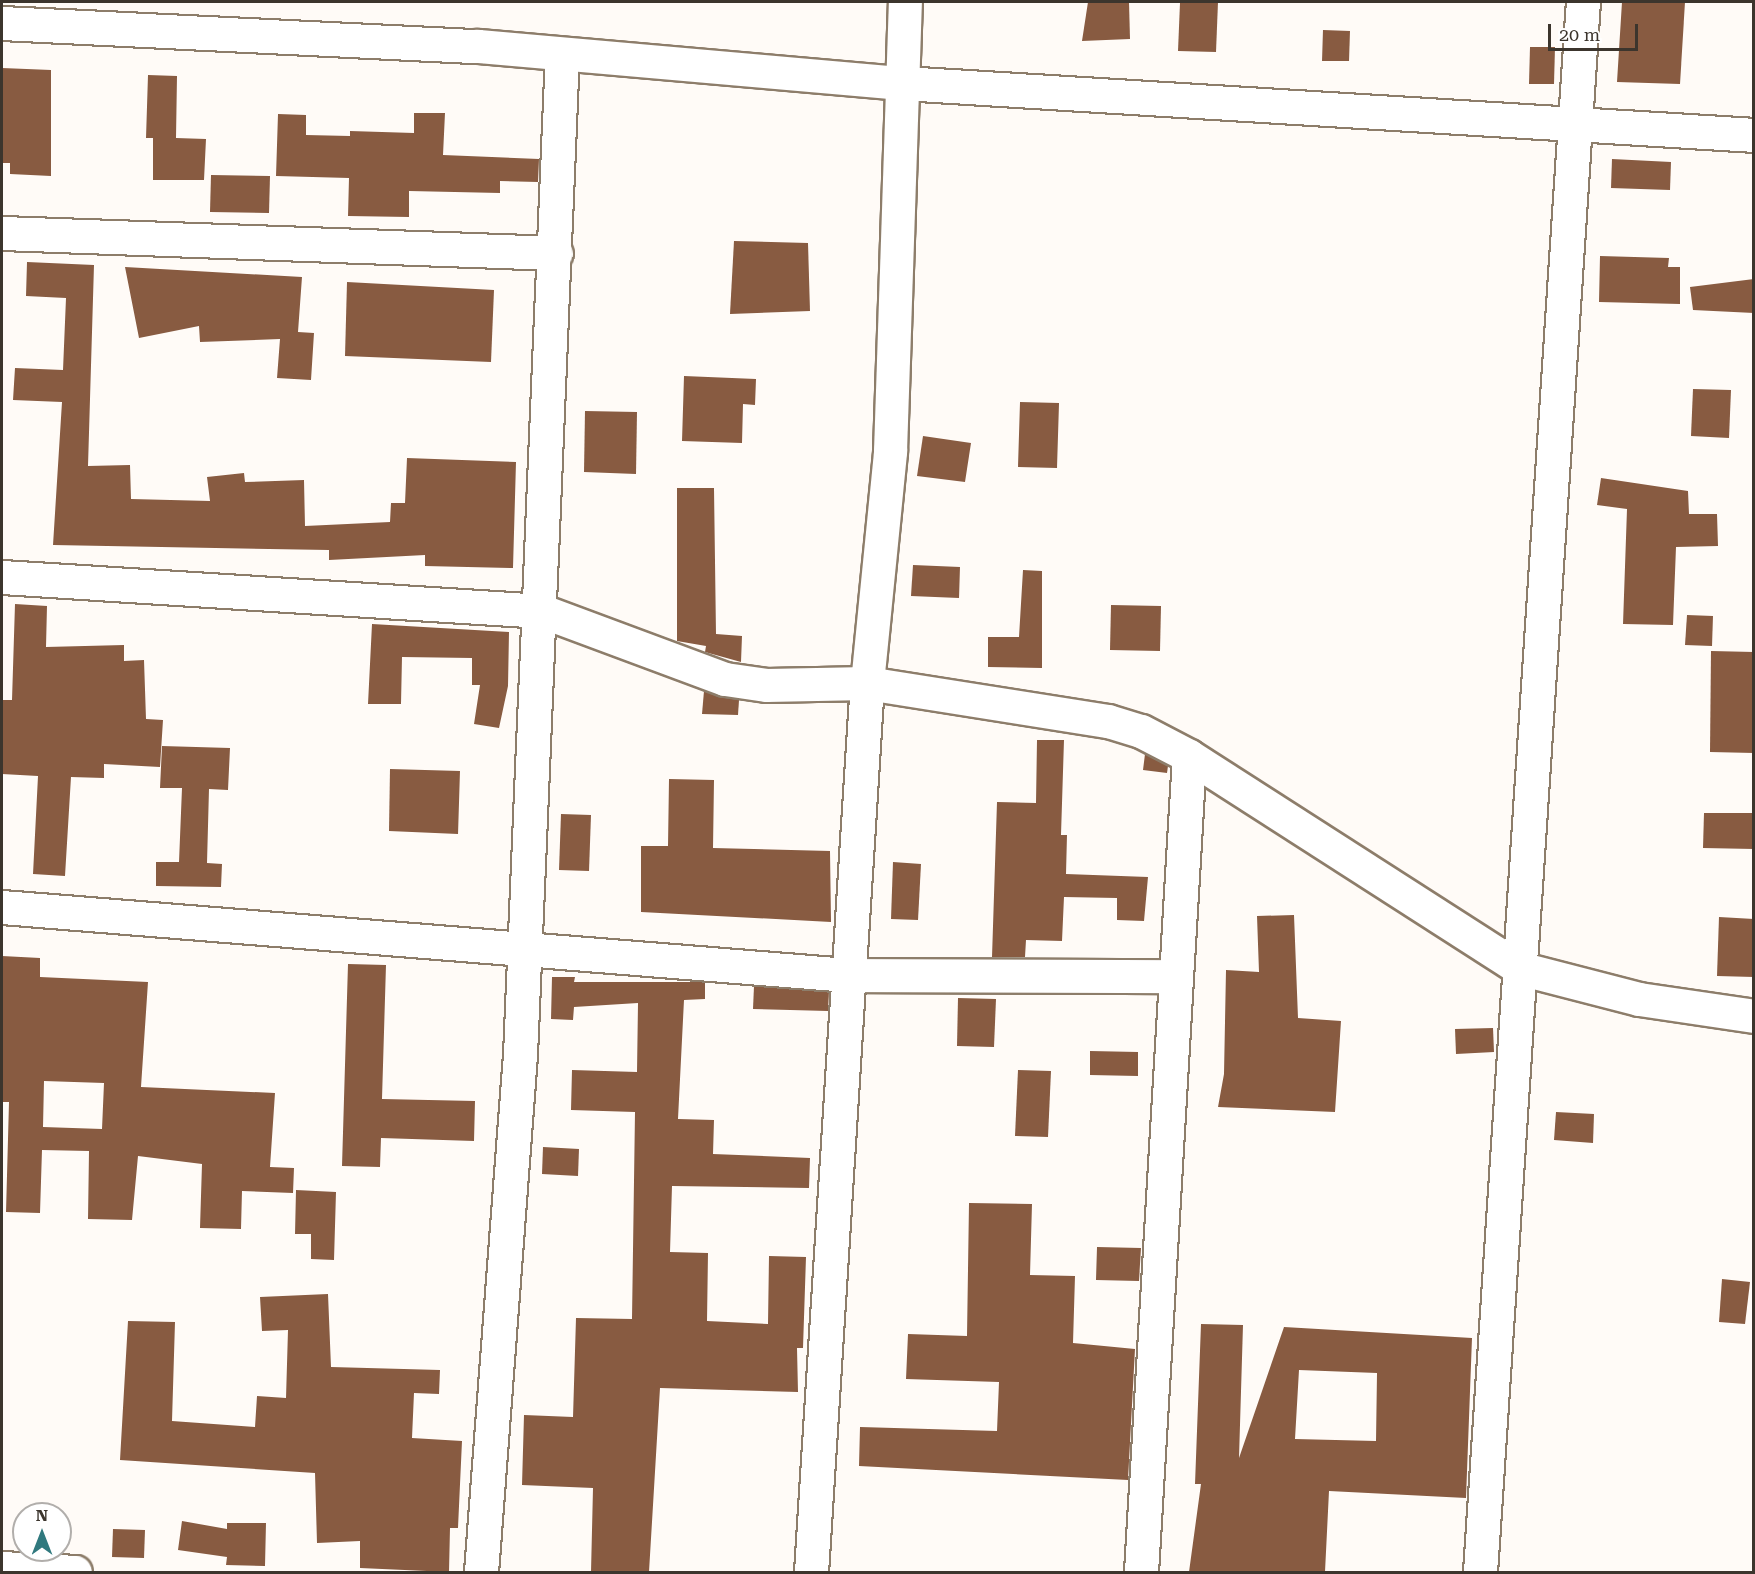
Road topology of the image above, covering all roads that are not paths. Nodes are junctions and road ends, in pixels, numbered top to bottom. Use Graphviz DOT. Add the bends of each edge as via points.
graph roads {
  1 [pos="905,2"];
  2 [pos="1583,2"];
  3 [pos="2,23"];
  4 [pos="562,54"];
  5 [pos="902,83"];
  6 [pos="1575,121"];
  7 [pos="1754,135"];
  8 [pos="2,233"];
  9 [pos="556,253"];
  10 [pos="2,577"];
  11 [pos="542,611"];
  12 [pos="867,683"];
  13 [pos="1189,756"];
  14 [pos="2,907"];
  15 [pos="526,949"];
  16 [pos="1519,968"];
  17 [pos="848,975"];
  18 [pos="1176,976"];
  19 [pos="1754,1016"];
  20 [pos="2,1568"];
  21 [pos="75,1572"];
  22 [pos="481,1572"];
  23 [pos="811,1572"];
  24 [pos="1141,1572"];
  25 [pos="1480,1572"];
  1 -- 5 [label="street"];
  2 -- 6 [label="street"];
  3 -- 4 [label="street"];
  4 -- 5 [label="street"];
  4 -- 9 [label="street"];
  5 -- 6 [label="street"];
  5 -- 12 [label="street" via="890,451"];
  6 -- 7 [label="street"];
  6 -- 16 [label="street"];
  8 -- 9 [label="street"];
  9 -- 11 [label="street"];
  10 -- 11 [label="street"];
  11 -- 12 [label="street" via="725,679 766,685"];
  11 -- 15 [label="street"];
  12 -- 13 [label="street" via="1108,721 1142,731"];
  12 -- 17 [label="street"];
  13 -- 16 [label="street"];
  13 -- 18 [label="street"];
  14 -- 15 [label="street"];
  15 -- 17 [label="street"];
  15 -- 22 [label="street"];
  16 -- 19 [label="street" via="1639,999"];
  16 -- 25 [label="street"];
  17 -- 18 [label="street"];
  17 -- 23 [label="street"];
  18 -- 24 [label="street"];
  20 -- 21 [label="street"];
}
